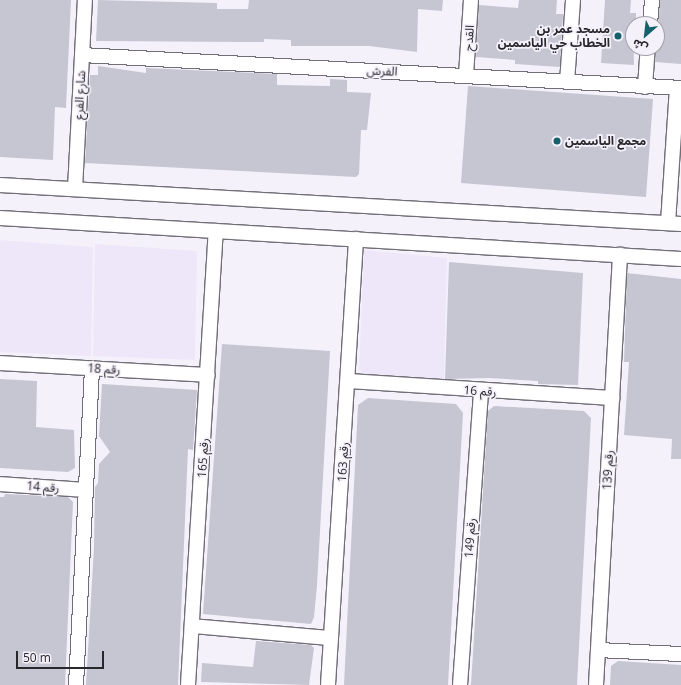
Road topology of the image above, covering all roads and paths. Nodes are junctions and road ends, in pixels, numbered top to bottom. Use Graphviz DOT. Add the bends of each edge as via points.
graph roads {
  1 [pos="85,0"];
  2 [pos="471,0"];
  3 [pos="573,0"];
  4 [pos="652,0"];
  5 [pos="651,16"];
  6 [pos="82,55"];
  7 [pos="647,56"];
  8 [pos="466,75"];
  9 [pos="567,82"];
  10 [pos="645,87"];
  11 [pos="679,88"];
  12 [pos="0,185"];
  13 [pos="75,189"];
  14 [pos="0,218"];
  15 [pos="674,223"];
  16 [pos="216,231"];
  17 [pos="356,239"];
  18 [pos="620,255"];
  19 [pos="681,259"];
  20 [pos="0,363"];
  21 [pos="92,368"];
  22 [pos="208,375"];
  23 [pos="348,381"];
  24 [pos="480,391"];
  25 [pos="612,398"];
  26 [pos="0,484"];
  27 [pos="86,490"];
  28 [pos="192,626"];
  29 [pos="330,638"];
  30 [pos="598,650"];
  31 [pos="681,654"];
  32 [pos="76,685"];
  33 [pos="188,685"];
  34 [pos="328,685"];
  35 [pos="460,685"];
  36 [pos="596,685"];
  1 -- 6 [label="street, شارع الفرع"];
  2 -- 8 [label="street, القدح"];
  3 -- 9 [label="street"];
  4 -- 5 [label="street"];
  6 -- 8 [label="street, الفرش"];
  6 -- 13 [label="street, شارع الفرع"];
  7 -- 10 [label="street"];
  8 -- 9 [label="street, الفرش"];
  9 -- 10 [label="street, الفرش"];
  10 -- 11 [label="street, الفرش"];
  11 -- 15 [label="street"];
  12 -- 13 [label="street"];
  13 -- 15 [label="street"];
  14 -- 16 [label="street"];
  16 -- 17 [label="street"];
  16 -- 22 [label="street, رقم 165"];
  17 -- 18 [label="street"];
  17 -- 23 [label="street, رقم 163"];
  18 -- 19 [label="street"];
  18 -- 25 [label="street, رقم 139"];
  20 -- 21 [label="street, رقم 18"];
  21 -- 22 [label="street, رقم 18"];
  21 -- 27 [label="street"];
  22 -- 28 [label="street, رقم 165"];
  23 -- 24 [label="street, رقم 16"];
  23 -- 29 [label="street, رقم 163"];
  24 -- 25 [label="street, رقم 16"];
  24 -- 35 [label="street, رقم 149"];
  25 -- 30 [label="street, رقم 139"];
  26 -- 27 [label="street, رقم 14"];
  27 -- 32 [label="street"];
  28 -- 29 [label="street"];
  28 -- 33 [label="street, رقم 165"];
  29 -- 34 [label="street, رقم 163"];
  30 -- 31 [label="street"];
  30 -- 36 [label="street, رقم 139"];
}
